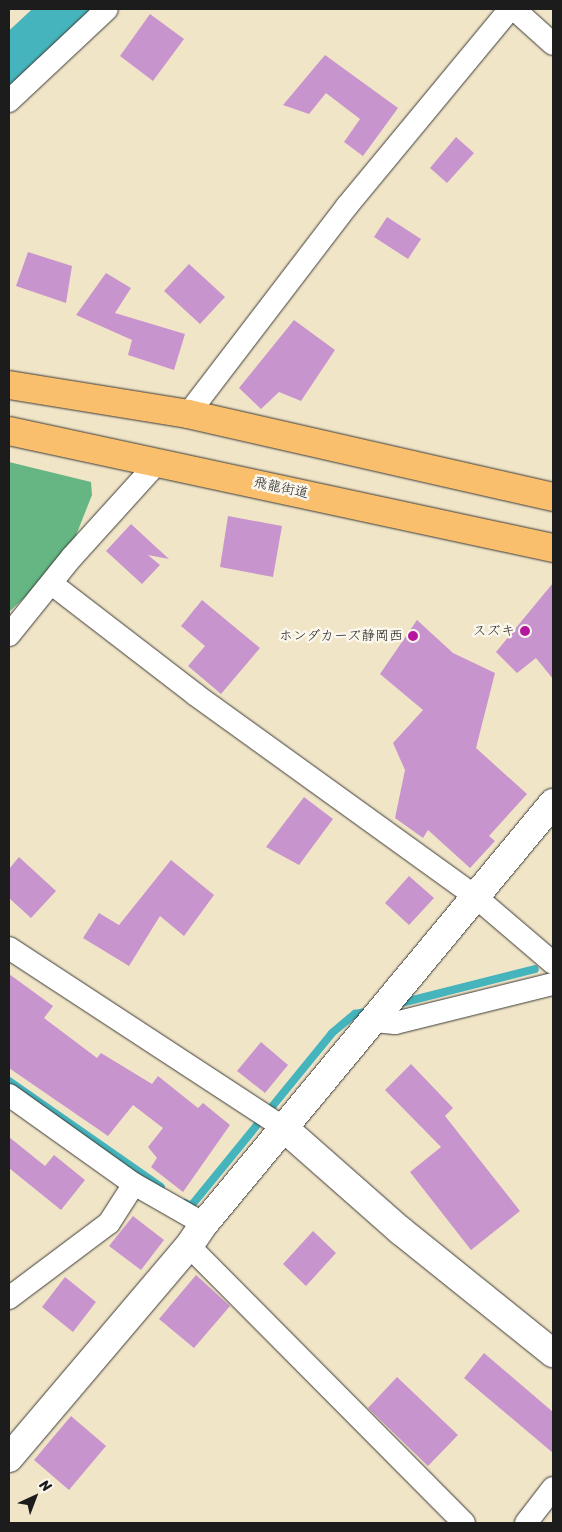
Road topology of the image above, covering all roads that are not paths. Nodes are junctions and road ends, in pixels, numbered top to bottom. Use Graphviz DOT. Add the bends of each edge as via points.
graph roads {
  1 [pos="107,9"];
  2 [pos="510,9"];
  3 [pos="514,9"];
  4 [pos="553,44"];
  5 [pos="9,101"];
  6 [pos="9,385"];
  7 [pos="188,414"];
  8 [pos="9,430"];
  9 [pos="159,461"];
  10 [pos="553,497"];
  11 [pos="553,548"];
  12 [pos="52,584"];
  13 [pos="9,635"];
  14 [pos="553,803"];
  15 [pos="477,898"];
  16 [pos="9,948"];
  17 [pos="553,963"];
  18 [pos="553,984"];
  19 [pos="375,1021"];
  20 [pos="9,1094"];
  21 [pos="284,1128"];
  22 [pos="134,1184"];
  23 [pos="196,1235"];
  24 [pos="9,1298"];
  25 [pos="553,1353"];
  26 [pos="9,1458"];
  27 [pos="553,1488"];
  28 [pos="464,1523"];
  29 [pos="526,1523"];
  1 -- 5 [label="street"];
  2 -- 7 [label="street" via="347,206"];
  3 -- 4 [label="street"];
  6 -- 7 [label="highway"];
  7 -- 10 [label="highway"];
  8 -- 9 [label="highway, 飛龍街道"];
  9 -- 11 [label="highway, 飛龍街道"];
  9 -- 12 [label="street" via="72,557"];
  12 -- 13 [label="street"];
  12 -- 15 [label="street" via="196,695"];
  14 -- 15 [label="street"];
  15 -- 17 [label="street"];
  15 -- 19 [label="street"];
  16 -- 21 [label="street"];
  18 -- 19 [label="street" via="395,1023"];
  19 -- 21 [label="street"];
  20 -- 22 [label="street"];
  21 -- 23 [label="street"];
  21 -- 25 [label="street" via="402,1231"];
  22 -- 23 [label="street"];
  22 -- 24 [label="street" via="109,1223"];
  23 -- 26 [label="street"];
  23 -- 28 [label="street"];
  27 -- 29 [label="street"];
}
